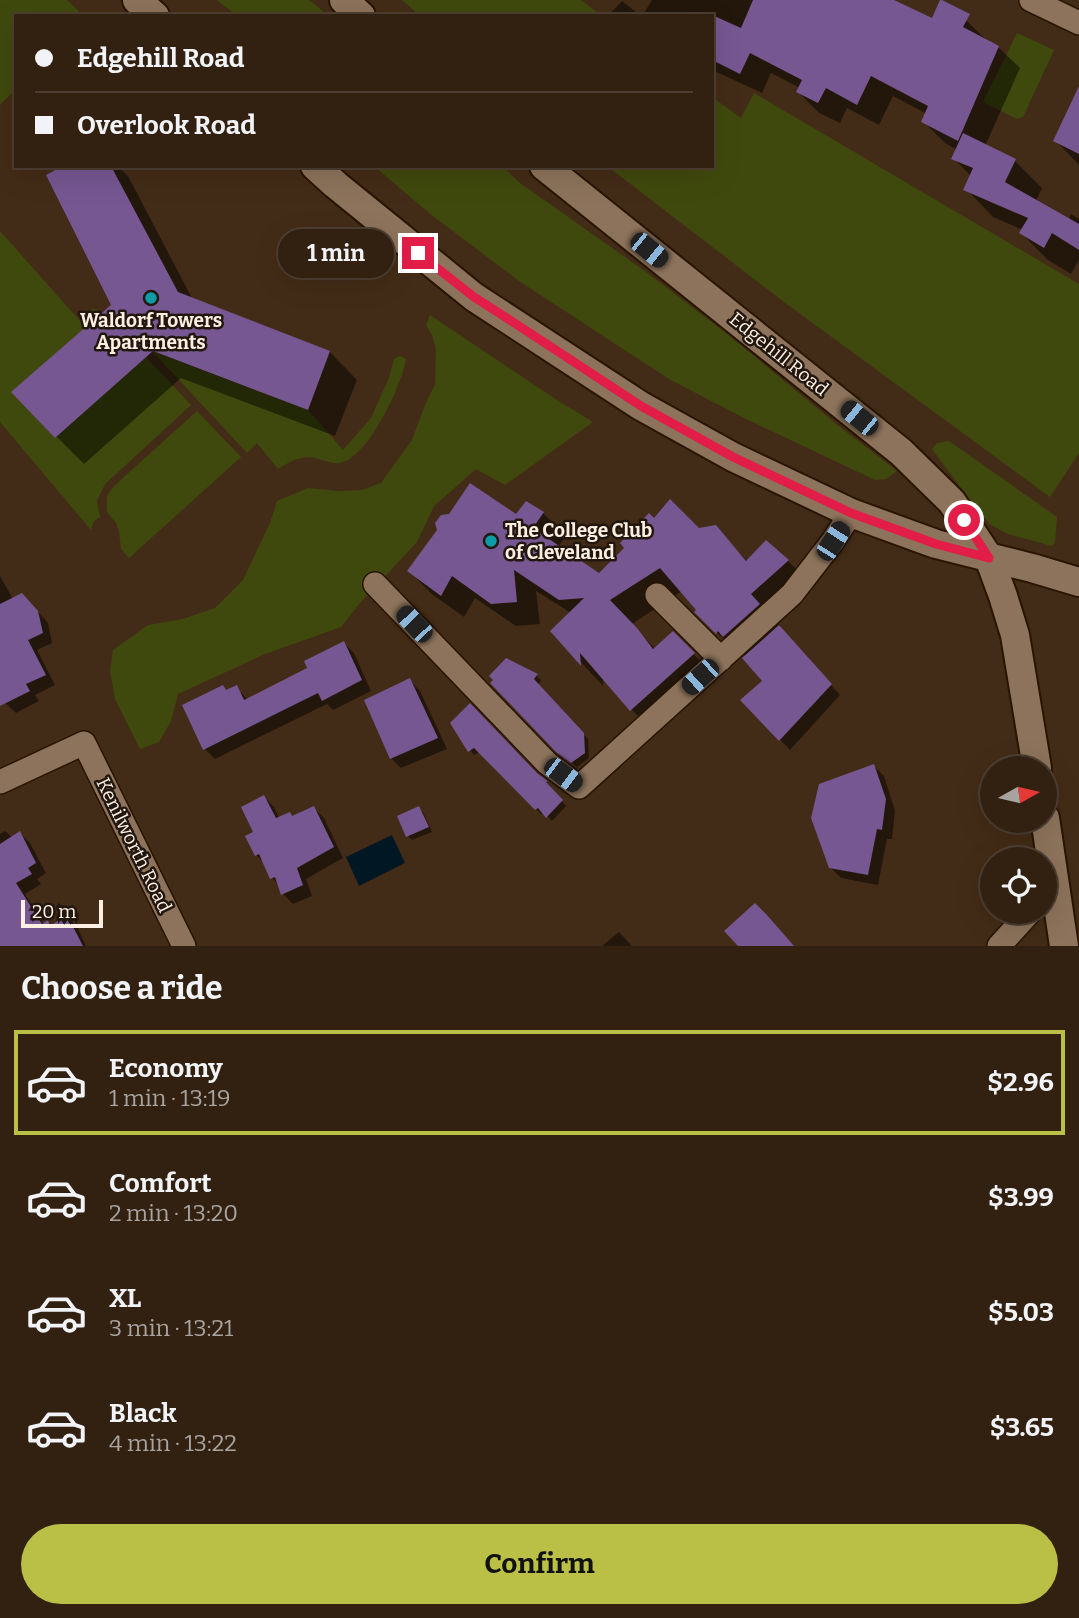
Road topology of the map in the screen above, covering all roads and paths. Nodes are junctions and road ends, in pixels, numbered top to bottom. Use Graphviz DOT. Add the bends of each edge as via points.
graph roads {
  1 [pos="137,0"];
  2 [pos="344,0"];
  3 [pos="1031,0"];
  4 [pos="153,14"];
  5 [pos="359,14"];
  6 [pos="1079,23"];
  7 [pos="317,168"];
  8 [pos="546,168"];
  9 [pos="851,513"];
  10 [pos="989,558"];
  11 [pos="1079,582"];
  12 [pos="375,584"];
  13 [pos="657,595"];
  14 [pos="721,659"];
  15 [pos="1035,756"];
  16 [pos="0,782"];
  17 [pos="1057,918"];
  18 [pos="1019,924"];
  19 [pos="184,946"];
  20 [pos="999,946"];
  21 [pos="1064,946"];
  1 -- 4 [label="street"];
  2 -- 5 [label="street"];
  3 -- 6 [label="street"];
  7 -- 9 [label="street" via="474,297 641,406 733,457"];
  8 -- 10 [label="street, Edgehill Road" via="901,452 951,502"];
  9 -- 10 [label="street"];
  9 -- 14 [label="street" via="792,594"];
  10 -- 11 [label="street"];
  10 -- 15 [label="street, Edgehill Road" via="1015,635"];
  12 -- 14 [label="street" via="547,763 579,787"];
  13 -- 14 [label="street"];
  16 -- 19 [label="street, Kenilworth Road" via="84,743"];
  17 -- 21 [label="street"];
  18 -- 20 [label="street"];
}
